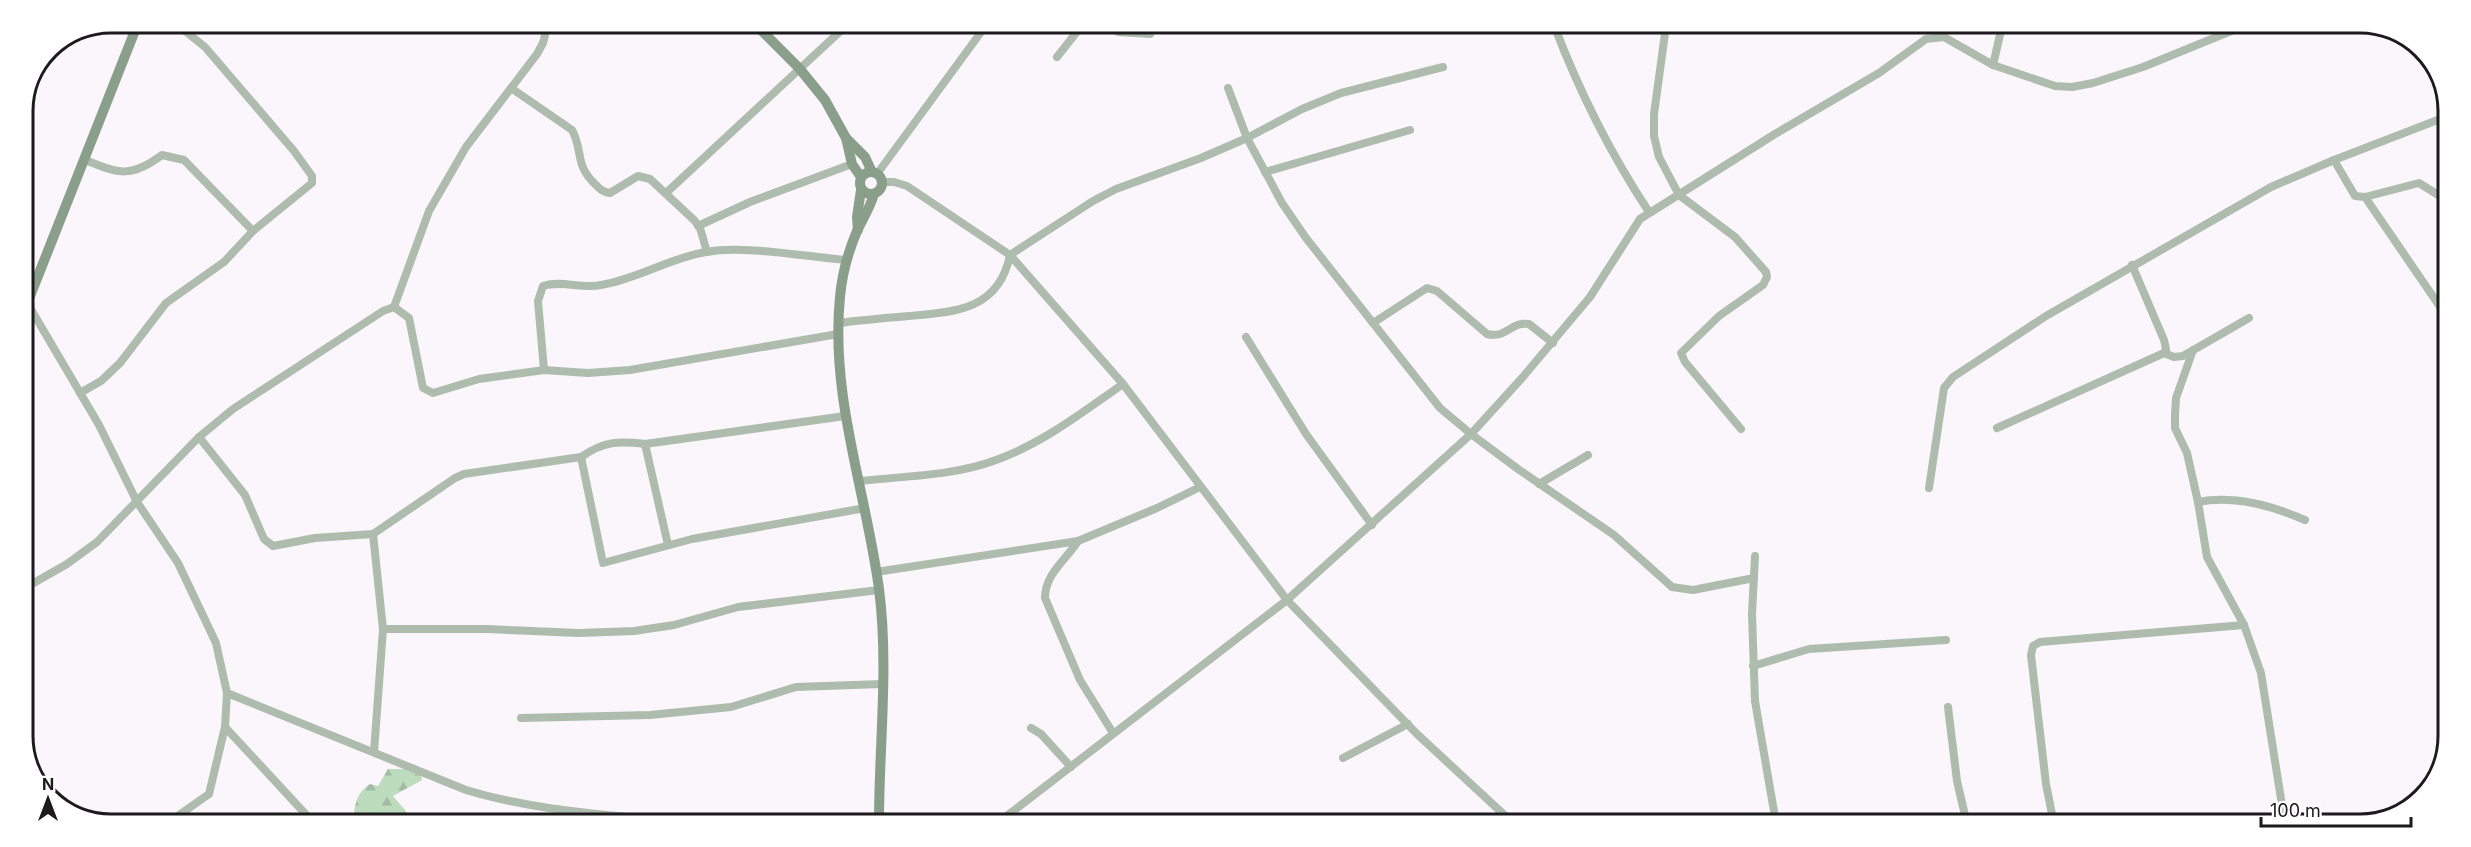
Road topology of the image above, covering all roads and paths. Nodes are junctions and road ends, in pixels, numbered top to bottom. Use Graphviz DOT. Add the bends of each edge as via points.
graph roads {
  1 [pos="134,33"];
  2 [pos="188,33"];
  3 [pos="546,33"];
  4 [pos="764,33"];
  5 [pos="838,33"];
  6 [pos="980,33"];
  7 [pos="1076,33"];
  8 [pos="1134,33"];
  9 [pos="1557,33"];
  10 [pos="1665,33"];
  11 [pos="2000,33"];
  12 [pos="2226,33"];
  13 [pos="1150,34"];
  14 [pos="1057,57"];
  15 [pos="1993,65"];
  16 [pos="1443,67"];
  17 [pos="800,68"];
  18 [pos="511,88"];
  19 [pos="1228,88"];
  20 [pos="2438,120"];
  21 [pos="1410,130"];
  22 [pos="846,138"];
  23 [pos="1247,138"];
  24 [pos="85,160"];
  25 [pos="2334,160"];
  26 [pos="852,164"];
  27 [pos="1265,172"];
  28 [pos="877,176"];
  29 [pos="861,177"];
  30 [pos="861,190"];
  31 [pos="666,193"];
  32 [pos="874,194"];
  33 [pos="1679,195"];
  34 [pos="2438,195"];
  35 [pos="2365,197"];
  36 [pos="1648,212"];
  37 [pos="699,225"];
  38 [pos="858,230"];
  39 [pos="253,231"];
  40 [pos="707,252"];
  41 [pos="1010,255"];
  42 [pos="847,260"];
  43 [pos="2132,265"];
  44 [pos="33,286"];
  45 [pos="2438,304"];
  46 [pos="394,307"];
  47 [pos="33,311"];
  48 [pos="2249,318"];
  49 [pos="839,322"];
  50 [pos="1373,323"];
  51 [pos="838,334"];
  52 [pos="1246,337"];
  53 [pos="1553,343"];
  54 [pos="2193,350"];
  55 [pos="2164,353"];
  56 [pos="544,370"];
  57 [pos="1123,384"];
  58 [pos="81,393"];
  59 [pos="845,416"];
  60 [pos="1997,428"];
  61 [pos="1741,429"];
  62 [pos="1471,434"];
  63 [pos="199,437"];
  64 [pos="645,444"];
  65 [pos="1588,455"];
  66 [pos="581,458"];
  67 [pos="860,481"];
  68 [pos="1539,484"];
  69 [pos="1200,487"];
  70 [pos="1929,488"];
  71 [pos="137,502"];
  72 [pos="2198,502"];
  73 [pos="865,508"];
  74 [pos="2305,520"];
  75 [pos="1372,525"];
  76 [pos="373,534"];
  77 [pos="1078,541"];
  78 [pos="668,545"];
  79 [pos="1755,556"];
  80 [pos="876,572"];
  81 [pos="1754,578"];
  82 [pos="33,583"];
  83 [pos="879,590"];
  84 [pos="1287,600"];
  85 [pos="2244,625"];
  86 [pos="383,629"];
  87 [pos="1946,640"];
  88 [pos="1753,666"];
  89 [pos="882,684"];
  90 [pos="227,693"];
  91 [pos="1948,707"];
  92 [pos="521,718"];
  93 [pos="1408,724"];
  94 [pos="225,727"];
  95 [pos="1031,728"];
  96 [pos="1113,733"];
  97 [pos="374,752"];
  98 [pos="1343,758"];
  99 [pos="1071,767"];
  100 [pos="181,814"];
  101 [pos="305,814"];
  102 [pos="599,814"];
  103 [pos="879,814"];
  104 [pos="1009,814"];
  105 [pos="1503,814"];
  106 [pos="1774,814"];
  107 [pos="1964,814"];
  108 [pos="2052,814"];
  109 [pos="2283,814"];
  1 -- 24 [label="street"];
  2 -- 39 [label="street" via="206,47 312,176 312,183 302,193"];
  3 -- 18 [label="street" via="537,54"];
  4 -- 17 [label="street"];
  5 -- 17 [label="street"];
  6 -- 28 [label="street"];
  7 -- 14 [label="street"];
  8 -- 13 [label="street"];
  9 -- 36 [label="street" via="1579,90"];
  10 -- 33 [label="street" via="1654,136 1659,158"];
  11 -- 15 [label="street"];
  12 -- 15 [label="street" via="2143,67 2072,87 2055,86"];
  15 -- 33 [label="street" via="1944,37 1926,39 1880,73"];
  16 -- 23 [label="street" via="1341,93"];
  17 -- 22 [label="street" via="825,100"];
  17 -- 31 [label="street"];
  18 -- 31 [label="street" via="572,130 584,174 601,190 610,193 638,176 650,179"];
  18 -- 46 [label="street" via="466,147 429,211"];
  19 -- 23 [label="street"];
  20 -- 25 [label="street"];
  21 -- 27 [label="street"];
  22 -- 26 [label="street"];
  22 -- 28 [label="street"];
  23 -- 27 [label="street"];
  23 -- 41 [label="street" via="1116,189"];
  24 -- 39 [label="street" via="130,172 144,168 162,155 184,160"];
  24 -- 44 [label="street"];
  25 -- 35 [label="street" via="2351,192"];
  25 -- 43 [label="street" via="2271,187"];
  26 -- 29 [label="street"];
  26 -- 37 [label="street" via="750,201"];
  27 -- 50 [label="street" via="1306,238"];
  28 -- 29 [label="street" via="866,173"];
  28 -- 32 [label="street" via="880,190"];
  28 -- 41 [label="street" via="907,186"];
  29 -- 30 [label="street"];
  30 -- 32 [label="street"];
  30 -- 38 [label="street"];
  31 -- 37 [label="street"];
  32 -- 38 [label="street"];
  33 -- 36 [label="street"];
  33 -- 61 [label="street" via="1736,237 1766,272 1763,285 1719,316 1681,353"];
  34 -- 35 [label="street" via="2419,183"];
  35 -- 45 [label="street"];
  36 -- 53 [label="street"];
  37 -- 40 [label="street"];
  38 -- 42 [label="street"];
  39 -- 58 [label="street" via="224,262 166,303 120,363"];
  40 -- 42 [label="street" via="733,250"];
  40 -- 56 [label="street" via="620,282 585,287 552,283 543,286 538,301"];
  41 -- 49 [label="street" via="998,285 969,308"];
  41 -- 57 [label="street"];
  42 -- 49 [label="street"];
  43 -- 55 [label="street" via="2164,340"];
  43 -- 70 [label="street" via="2036,322 1948,383 1941,404"];
  46 -- 56 [label="street" via="409,318 423,388 428,392 442,392 479,379"];
  46 -- 63 [label="street" via="233,409"];
  47 -- 58 [label="street"];
  48 -- 54 [label="street"];
  49 -- 51 [label="street"];
  50 -- 53 [label="street" via="1427,288 1437,291 1487,334 1498,336 1519,324 1528,324"];
  50 -- 62 [label="street" via="1440,408"];
  51 -- 56 [label="street" via="619,371"];
  51 -- 59 [label="street"];
  52 -- 75 [label="street" via="1306,434"];
  53 -- 62 [label="street"];
  54 -- 55 [label="street" via="2174,357"];
  54 -- 72 [label="street" via="2176,398 2175,428 2187,453"];
  55 -- 60 [label="street"];
  57 -- 67 [label="street" via="1045,437 994,461 915,476"];
  57 -- 69 [label="street"];
  58 -- 71 [label="street"];
  59 -- 64 [label="street"];
  59 -- 67 [label="street"];
  62 -- 68 [label="street"];
  62 -- 75 [label="street"];
  63 -- 71 [label="street"];
  63 -- 76 [label="street" via="245,495 264,539 273,546"];
  64 -- 66 [label="street" via="617,441 594,448"];
  64 -- 78 [label="street"];
  65 -- 68 [label="street"];
  66 -- 76 [label="street" via="464,474"];
  66 -- 78 [label="street" via="603,563"];
  67 -- 73 [label="street"];
  68 -- 81 [label="street" via="1614,535 1672,587 1693,590"];
  69 -- 77 [label="street"];
  69 -- 84 [label="street"];
  71 -- 82 [label="street" via="97,542"];
  71 -- 90 [label="street" via="178,563 216,643"];
  72 -- 74 [label="street" via="2256,504"];
  72 -- 85 [label="street" via="2207,557"];
  73 -- 78 [label="street"];
  73 -- 80 [label="street"];
  75 -- 84 [label="street"];
  76 -- 86 [label="street"];
  77 -- 80 [label="street"];
  77 -- 96 [label="street" via="1049,577 1045,598 1080,680"];
  79 -- 81 [label="street"];
  80 -- 83 [label="street"];
  81 -- 88 [label="street"];
  83 -- 86 [label="street" via="738,607 674,625 634,631"];
  83 -- 89 [label="street"];
  84 -- 93 [label="street"];
  84 -- 96 [label="street"];
  85 -- 108 [label="street" via="2040,642 2032,646 2037,717"];
  85 -- 109 [label="street" via="2261,673"];
  86 -- 97 [label="street"];
  87 -- 88 [label="street" via="1809,649"];
  88 -- 106 [label="street" via="1755,701"];
  89 -- 92 [label="street" via="796,687 731,707"];
  89 -- 103 [label="street"];
  90 -- 94 [label="street"];
  90 -- 97 [label="street"];
  91 -- 107 [label="street"];
  93 -- 98 [label="street"];
  93 -- 105 [label="street"];
  94 -- 100 [label="street" via="209,794"];
  94 -- 101 [label="street"];
  95 -- 99 [label="street"];
  96 -- 99 [label="street"];
  97 -- 102 [label="street" via="497,800"];
  99 -- 104 [label="street"];
}
